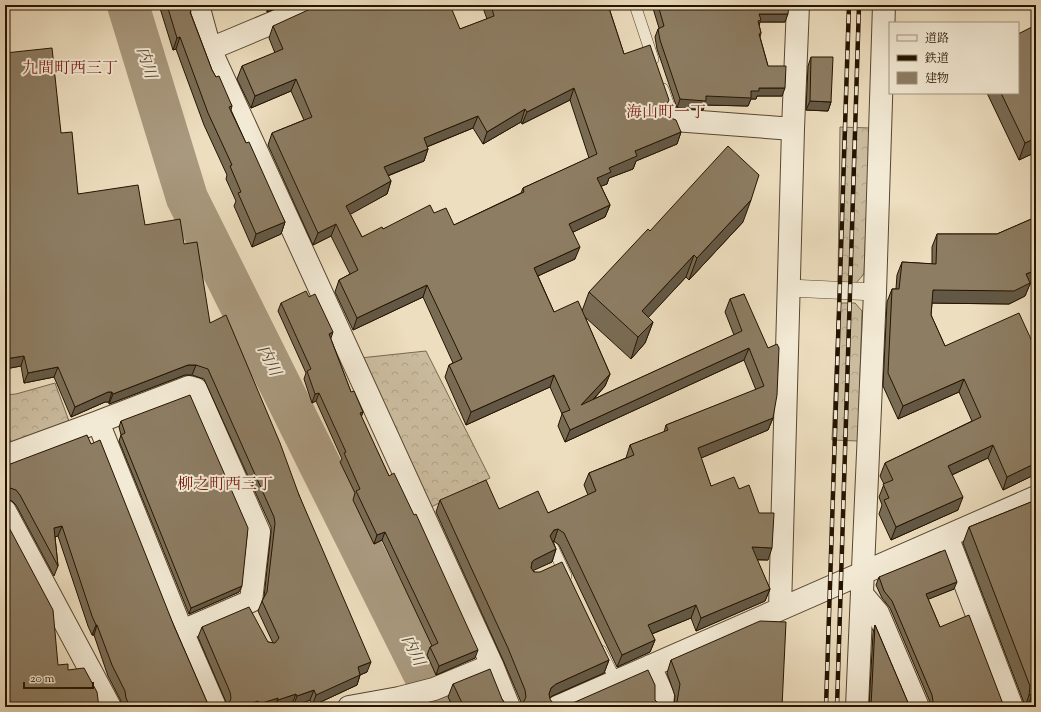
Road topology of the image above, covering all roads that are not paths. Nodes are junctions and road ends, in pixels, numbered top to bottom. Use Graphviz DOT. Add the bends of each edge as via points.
graph roads {
  1 [pos="198,5"];
  2 [pos="635,5"];
  3 [pos="798,5"];
  4 [pos="884,5"];
  5 [pos="311,6"];
  6 [pos="210,49"];
  7 [pos="674,120"];
  8 [pos="793,129"];
  9 [pos="789,288"];
  10 [pos="875,292"];
  11 [pos="98,422"];
  12 [pos="5,456"];
  13 [pos="1036,496"];
  14 [pos="5,511"];
  15 [pos="947,536"];
  16 [pos="553,548"];
  17 [pos="863,583"];
  18 [pos="571,585"];
  19 [pos="780,609"];
  20 [pos="182,631"];
  21 [pos="596,640"];
  22 [pos="492,665"];
  23 [pos="650,666"];
  24 [pos="616,681"];
  25 [pos="110,707"];
  26 [pos="215,707"];
  27 [pos="349,707"];
  28 [pos="509,707"];
  29 [pos="557,707"];
  30 [pos="662,707"];
  31 [pos="857,707"];
  32 [pos="918,707"];
  33 [pos="1012,707"];
  1 -- 6 [label="street"];
  2 -- 7 [label="lane"];
  3 -- 8 [label="street"];
  4 -- 10 [label="street"];
  5 -- 6 [label="street"];
  6 -- 22 [label="street"];
  7 -- 8 [label="street"];
  8 -- 9 [label="street"];
  9 -- 10 [label="street"];
  9 -- 19 [label="street"];
  10 -- 17 [label="street"];
  11 -- 12 [label="street"];
  11 -- 20 [label="street"];
  11 -- 20 [label="street" via="189,388 196,389 259,532 249,610"];
  13 -- 15 [label="street"];
  14 -- 25 [label="street"];
  15 -- 17 [label="street"];
  15 -- 33 [label="street"];
  16 -- 18 [label="lane" via="558,566"];
  17 -- 19 [label="street"];
  17 -- 31 [label="street"];
  17 -- 32 [label="street"];
  19 -- 23 [label="street"];
  20 -- 26 [label="street"];
  21 -- 24 [label="lane"];
  22 -- 27 [label="street" via="434,689"];
  22 -- 28 [label="street"];
  23 -- 24 [label="street"];
  23 -- 30 [label="street" via="663,696"];
  24 -- 29 [label="street"];
}
